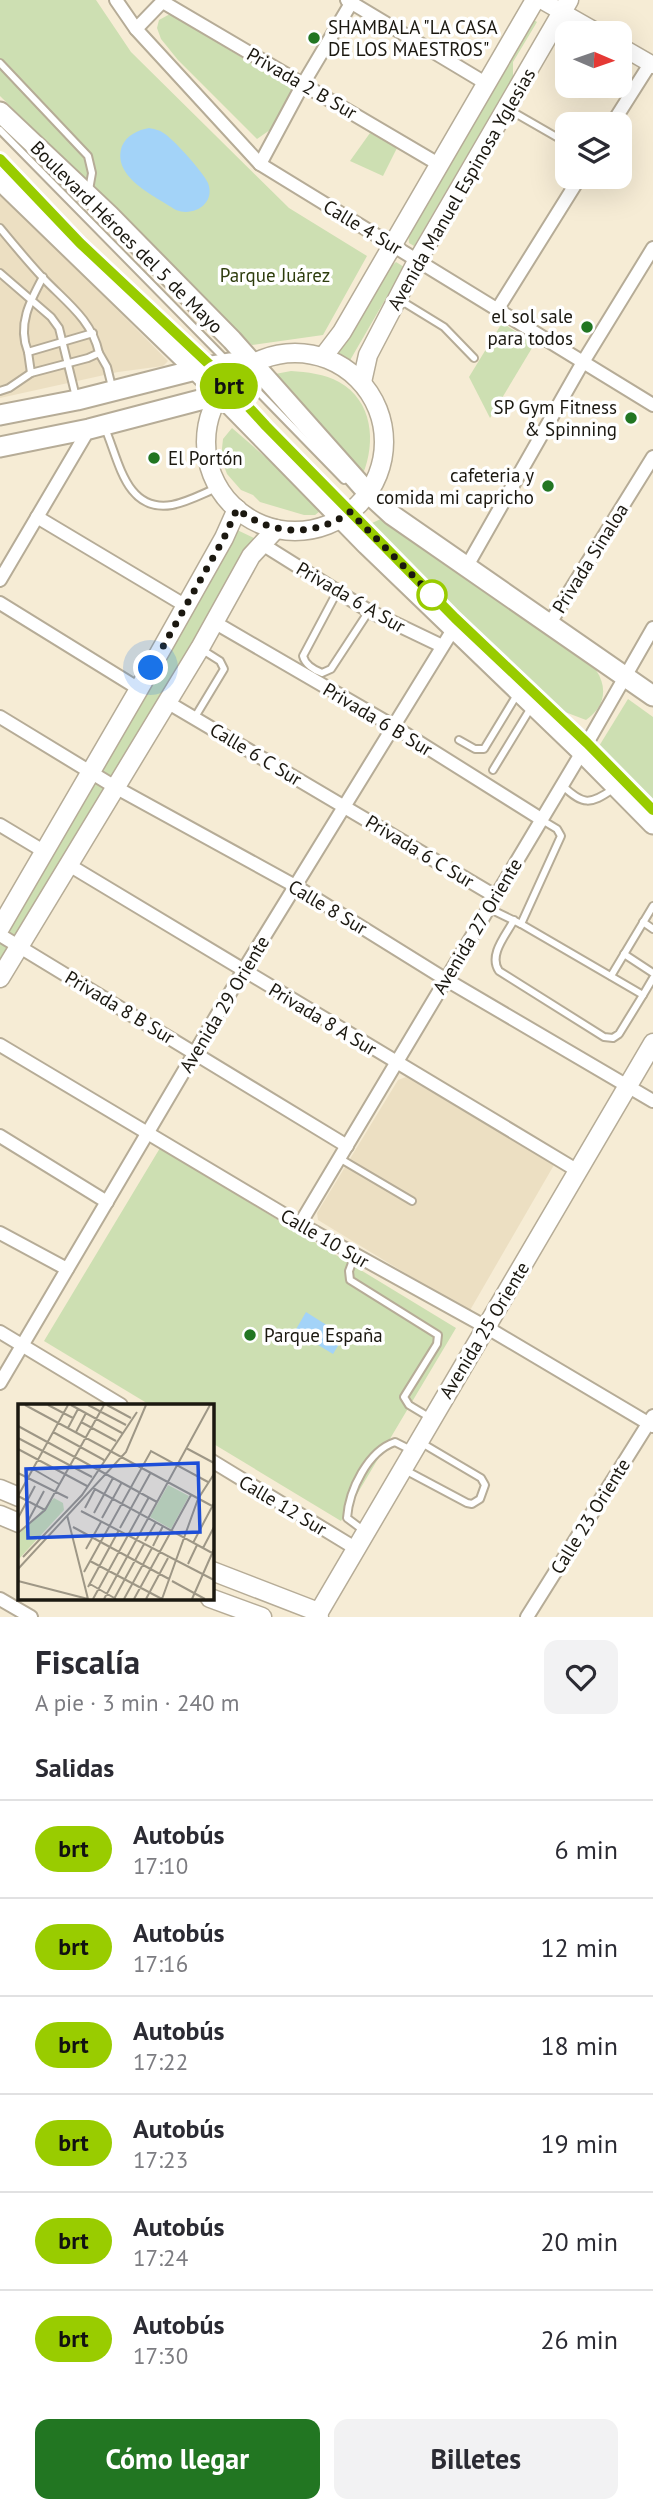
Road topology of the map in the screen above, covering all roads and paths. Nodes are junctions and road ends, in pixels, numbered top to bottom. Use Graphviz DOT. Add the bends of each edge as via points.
graph roads {
  1 [pos="116,0"];
  2 [pos="535,0"];
  3 [pos="541,0"];
  4 [pos="163,1"];
  5 [pos="351,1"];
  6 [pos="566,6"];
  7 [pos="584,21"];
  8 [pos="136,29"];
  9 [pos="632,53"];
  10 [pos="0,63"];
  11 [pos="652,64"];
  12 [pos="487,83"];
  13 [pos="303,84"];
  14 [pos="506,108"];
  15 [pos="0,112"];
  16 [pos="620,112"];
  17 [pos="0,130"];
  18 [pos="555,136"];
  19 [pos="0,159"];
  20 [pos="260,164"];
  21 [pos="440,165"];
  22 [pos="0,180"];
  23 [pos="573,189"];
  24 [pos="88,195"];
  25 [pos="0,228"];
  26 [pos="394,244"];
  27 [pos="653,248"];
  28 [pos="419,260"];
  29 [pos="0,273"];
  30 [pos="43,277"];
  31 [pos="398,299"];
  32 [pos="31,300"];
  33 [pos="497,310"];
  34 [pos="93,332"];
  35 [pos="62,342"];
  36 [pos="28,352"];
  37 [pos="99,353"];
  38 [pos="323,357"];
  39 [pos="474,358"];
  40 [pos="583,362"];
  41 [pos="66,363"];
  42 [pos="32,373"];
  43 [pos="225,374"];
  44 [pos="362,382"];
  45 [pos="0,391"];
  46 [pos="113,391"];
  47 [pos="77,400"];
  48 [pos="653,405"];
  49 [pos="0,415"];
  50 [pos="96,427"];
  51 [pos="0,447"];
  52 [pos="653,457"];
  53 [pos="219,487"];
  54 [pos="355,505"];
  55 [pos="237,509"];
  56 [pos="37,517"];
  57 [pos="276,528"];
  58 [pos="262,544"];
  59 [pos="467,566"];
  60 [pos="0,580"];
  61 [pos="426,589"];
  62 [pos="337,592"];
  63 [pos="0,603"];
  64 [pos="186,606"];
  65 [pos="369,611"];
  66 [pos="214,622"];
  67 [pos="454,623"];
  68 [pos="550,623"];
  69 [pos="653,628"];
  70 [pos="474,637"];
  71 [pos="442,646"];
  72 [pos="200,648"];
  73 [pos="503,664"];
  74 [pos="625,684"];
  75 [pos="139,689"];
  76 [pos="648,697"];
  77 [pos="526,698"];
  78 [pos="167,702"];
  79 [pos="653,706"];
  80 [pos="0,717"];
  81 [pos="195,717"];
  82 [pos="393,726"];
  83 [pos="459,740"];
  84 [pos="585,747"];
  85 [pos="494,770"];
  86 [pos="92,772"];
  87 [pos="561,784"];
  88 [pos="616,786"];
  89 [pos="116,787"];
  90 [pos="345,806"];
  91 [pos="653,810"];
  92 [pos="541,819"];
  93 [pos="653,824"];
  94 [pos="0,825"];
  95 [pos="45,852"];
  96 [pos="69,864"];
  97 [pos="297,887"];
  98 [pos="495,896"];
  99 [pos="653,906"];
  100 [pos="488,908"];
  101 [pos="517,922"];
  102 [pos="643,922"];
  103 [pos="0,928"];
  104 [pos="653,929"];
  105 [pos="0,935"];
  106 [pos="20,946"];
  107 [pos="624,954"];
  108 [pos="243,971"];
  109 [pos="653,973"];
  110 [pos="611,976"];
  111 [pos="0,978"];
  112 [pos="653,978"];
  113 [pos="446,979"];
  114 [pos="643,995"];
  115 [pos="653,1043"];
  116 [pos="0,1045"];
  117 [pos="194,1053"];
  118 [pos="396,1062"];
  119 [pos="627,1086"];
  120 [pos="653,1101"];
  121 [pos="146,1134"];
  122 [pos="0,1136"];
  123 [pos="346,1146"];
  124 [pos="339,1158"];
  125 [pos="578,1171"];
  126 [pos="107,1202"];
  127 [pos="412,1202"];
  128 [pos="300,1224"];
  129 [pos="0,1233"];
  130 [pos="355,1255"];
  131 [pos="66,1269"];
  132 [pos="486,1327"];
  133 [pos="0,1332"];
  134 [pos="22,1345"];
  135 [pos="0,1383"];
  136 [pos="119,1404"];
  137 [pos="432,1418"];
  138 [pos="652,1421"];
  139 [pos="415,1446"];
  140 [pos="214,1462"];
  141 [pos="402,1468"];
  142 [pos="0,1489"];
  143 [pos="18,1497"];
  144 [pos="0,1515"];
  145 [pos="18,1523"];
  146 [pos="365,1532"];
  147 [pos="355,1548"];
  148 [pos="214,1572"];
  149 [pos="0,1599"];
  150 [pos="214,1599"];
  151 [pos="318,1616"];
  152 [pos="31,1617"];
  153 [pos="262,1617"];
  154 [pos="527,1617"];
  1 -- 8 [label="street, Calle 4 Sur"];
  2 -- 12 [label="main road, Avenida Manuel Espinosa Yglesias"];
  3 -- 6 [label="street"];
  4 -- 8 [label="street"];
  4 -- 13 [label="street, Privada 2 B Sur"];
  5 -- 12 [label="street"];
  5 -- 13 [label="street"];
  6 -- 7 [label="street"];
  6 -- 14 [label="main road, Avenida Manuel Espinosa Yglesias"];
  8 -- 20 [label="street, Calle 4 Sur"];
  9 -- 11 [label="street"];
  10 -- 24 [label="lane" via="88,156 92,173"];
  11 -- 16 [label="street"];
  12 -- 21 [label="main road, Avenida Manuel Espinosa Yglesias"];
  13 -- 20 [label="street"];
  13 -- 21 [label="street, Privada 2 B Sur"];
  14 -- 18 [label="lane"];
  14 -- 28 [label="main road, Avenida Manuel Espinosa Yglesias"];
  15 -- 24 [label="main road, Boulevard Héroes del 5 de Mayo"];
  17 -- 43 [label="lane"];
  19 -- 43 [label="lane" via="80,243"];
  20 -- 26 [label="street, Calle 4 Sur"];
  21 -- 26 [label="main road, Avenida Manuel Espinosa Yglesias"];
  22 -- 43 [label="main road, Boulevard Héroes del 5 de Mayo"];
  23 -- 33 [label="street"];
  24 -- 43 [label="main road, Boulevard Héroes del 5 de Mayo"];
  25 -- 30 [label="lane"];
  26 -- 28 [label="street, Calle 4 Sur"];
  26 -- 38 [label="main road, Avenida Manuel Espinosa Yglesias"];
  27 -- 40 [label="street"];
  28 -- 31 [label="main road, Avenida Manuel Espinosa Yglesias"];
  28 -- 33 [label="street, Calle 4 Sur"];
  29 -- 32 [label="lane"];
  30 -- 32 [label="lane"];
  30 -- 34 [label="lane"];
  31 -- 39 [label="lane" via="444,327"];
  31 -- 44 [label="main road, Avenida Manuel Espinosa Yglesias" via="368,355"];
  32 -- 35 [label="lane" via="51,317"];
  32 -- 36 [label="lane" via="23,323"];
  33 -- 40 [label="street, Calle 4 Sur"];
  34 -- 35 [label="lane"];
  34 -- 37 [label="lane"];
  35 -- 36 [label="lane"];
  35 -- 41 [label="lane"];
  36 -- 42 [label="lane"];
  37 -- 41 [label="lane"];
  37 -- 46 [label="lane"];
  38 -- 43 [label="main road" via="305,353 269,356"];
  38 -- 44 [label="main road"];
  40 -- 48 [label="street, Calle 4 Sur"];
  40 -- 59 [label="street"];
  41 -- 42 [label="lane"];
  41 -- 47 [label="lane"];
  42 -- 45 [label="lane"];
  43 -- 46 [label="main road"];
  43 -- 50 [label="main road"];
  43 -- 53 [label="main road" via="207,432 207,451"];
  43 -- 54 [label="main road, Boulevard Héroes del 5 de Mayo"];
  43 -- 54 [label="main road, Boulevard Héroes del 5 de Mayo"];
  44 -- 54 [label="main road" via="380,417 383,456 377,475"];
  46 -- 47 [label="main road"];
  47 -- 49 [label="main road"];
  50 -- 51 [label="main road"];
  50 -- 53 [label="lane" via="130,491 144,502 174,504"];
  50 -- 56 [label="street"];
  52 -- 68 [label="street, Privada Sinaloa"];
  53 -- 55 [label="main road"];
  54 -- 57 [label="main road" via="310,529"];
  54 -- 59 [label="main road, Boulevard Héroes del 5 de Mayo" via="392,515"];
  54 -- 61 [label="lane"];
  54 -- 67 [label="main road, Boulevard Héroes del 5 de Mayo"];
  54 -- 74 [label="lane"];
  55 -- 57 [label="main road"];
  55 -- 64 [label="main road"];
  56 -- 60 [label="street"];
  56 -- 64 [label="street"];
  57 -- 58 [label="main road"];
  58 -- 62 [label="street, Privada 6 A Sur"];
  58 -- 66 [label="main road"];
  59 -- 68 [label="main road, Boulevard Héroes del 5 de Mayo"];
  62 -- 65 [label="street, Privada 6 A Sur"];
  62 -- 65 [label="lane" via="303,656 318,671 331,668"];
  63 -- 75 [label="street"];
  64 -- 75 [label="main road"];
  65 -- 71 [label="street, Privada 6 A Sur"];
  66 -- 72 [label="main road"];
  66 -- 82 [label="street, Privada 6 B Sur"];
  67 -- 70 [label="lane"];
  67 -- 71 [label="street, Avenida 29 Oriente"];
  67 -- 77 [label="main road, Boulevard Héroes del 5 de Mayo"];
  68 -- 74 [label="main road, Boulevard Héroes del 5 de Mayo"];
  69 -- 74 [label="street, Avenida 27 Oriente"];
  71 -- 82 [label="street, Avenida 29 Oriente"];
  72 -- 78 [label="main road"];
  72 -- 81 [label="lane" via="224,669"];
  73 -- 84 [label="lane"];
  74 -- 76 [label="main road, Boulevard Héroes del 5 de Mayo"];
  74 -- 84 [label="street, Avenida 27 Oriente"];
  75 -- 86 [label="main road"];
  76 -- 79 [label="lane"];
  77 -- 83 [label="lane" via="484,750"];
  77 -- 84 [label="main road, Boulevard Héroes del 5 de Mayo"];
  77 -- 85 [label="lane"];
  78 -- 81 [label="street, Calle 6 C Sur"];
  78 -- 89 [label="main road"];
  80 -- 86 [label="street, Calle 8 Sur"];
  81 -- 90 [label="street, Calle 6 C Sur"];
  82 -- 90 [label="street, Avenida 29 Oriente"];
  82 -- 92 [label="street, Privada 6 B Sur"];
  84 -- 87 [label="street, Avenida 27 Oriente"];
  84 -- 88 [label="main road, Boulevard Héroes del 5 de Mayo"];
  84 -- 91 [label="lane"];
  86 -- 89 [label="street, Calle 8 Sur"];
  86 -- 95 [label="main road"];
  87 -- 88 [label="lane" via="583,801 598,799"];
  87 -- 92 [label="street, Avenida 27 Oriente"];
  88 -- 93 [label="main road, Boulevard Héroes del 5 de Mayo"];
  89 -- 96 [label="main road"];
  89 -- 97 [label="street, Calle 8 Sur"];
  90 -- 97 [label="street, Avenida 29 Oriente"];
  90 -- 98 [label="street, Privada 6 C Sur"];
  92 -- 98 [label="street, Avenida 27 Oriente"];
  92 -- 101 [label="lane" via="561,836"];
  94 -- 95 [label="street"];
  95 -- 103 [label="main road"];
  96 -- 106 [label="main road"];
  96 -- 108 [label="street, Privada 8 A Sur"];
  97 -- 108 [label="street, Avenida 29 Oriente"];
  97 -- 113 [label="street, Calle 8 Sur"];
  98 -- 100 [label="street, Avenida 27 Oriente"];
  99 -- 102 [label="lane"];
  100 -- 101 [label="lane"];
  100 -- 113 [label="street, Avenida 27 Oriente"];
  101 -- 110 [label="lane"];
  101 -- 114 [label="lane" via="495,955 495,966 604,1037 619,1034"];
  102 -- 104 [label="lane"];
  102 -- 107 [label="lane"];
  105 -- 106 [label="street, Privada 8 B Sur"];
  106 -- 111 [label="main road"];
  106 -- 117 [label="street, Privada 8 B Sur"];
  107 -- 109 [label="lane"];
  107 -- 110 [label="lane"];
  108 -- 117 [label="street, Avenida 29 Oriente"];
  108 -- 118 [label="street, Privada 8 A Sur"];
  110 -- 114 [label="lane"];
  112 -- 114 [label="lane"];
  113 -- 118 [label="street, Avenida 27 Oriente"];
  113 -- 119 [label="street, Calle 8 Sur"];
  115 -- 119 [label="main road, Avenida 25 Oriente"];
  116 -- 121 [label="street, Calle 10 Sur"];
  117 -- 121 [label="street, Avenida 29 Oriente"];
  117 -- 123 [label="street, Privada 8 B Sur"];
  118 -- 123 [label="street, Avenida 27 Oriente"];
  118 -- 125 [label="street, Privada 8 A Sur"];
  119 -- 120 [label="street, Calle 8 Sur"];
  119 -- 125 [label="main road, Avenida 25 Oriente"];
  121 -- 126 [label="street, Avenida 29 Oriente"];
  121 -- 128 [label="street, Calle 10 Sur"];
  122 -- 126 [label="street"];
  123 -- 124 [label="street, Avenida 27 Oriente"];
  124 -- 127 [label="lane"];
  124 -- 128 [label="street, Avenida 27 Oriente"];
  125 -- 132 [label="main road, Avenida 25 Oriente"];
  126 -- 131 [label="street, Avenida 29 Oriente"];
  128 -- 130 [label="street, Calle 10 Sur"];
  129 -- 131 [label="street"];
  130 -- 132 [label="street, Calle 10 Sur"];
  130 -- 137 [label="lane" via="350,1280 438,1335 438,1344 404,1397"];
  131 -- 134 [label="street, Avenida 29 Oriente"];
  132 -- 137 [label="main road, Avenida 25 Oriente"];
  132 -- 138 [label="street, Calle 10 Sur"];
  133 -- 134 [label="street"];
  134 -- 135 [label="street, Avenida 29 Oriente"];
  134 -- 136 [label="street"];
  137 -- 139 [label="main road, Avenida 25 Oriente"];
  138 -- 154 [label="street, Calle 23 Oriente"];
  139 -- 141 [label="main road, Avenida 25 Oriente"];
  139 -- 141 [label="lane" via="481,1478 485,1485 480,1499 467,1503"];
  139 -- 146 [label="lane" via="396,1442 374,1455 348,1506 347,1518"];
  140 -- 147 [label="street, Calle 12 Sur"];
  141 -- 146 [label="main road, Avenida 25 Oriente"];
  142 -- 143 [label="main road"];
  144 -- 145 [label="main road"];
  146 -- 147 [label="main road, Avenida 25 Oriente"];
  147 -- 151 [label="main road, Avenida 25 Oriente"];
  148 -- 151 [label="main road" via="313,1610"];
  149 -- 152 [label="street"];
  150 -- 153 [label="main road"];
}
